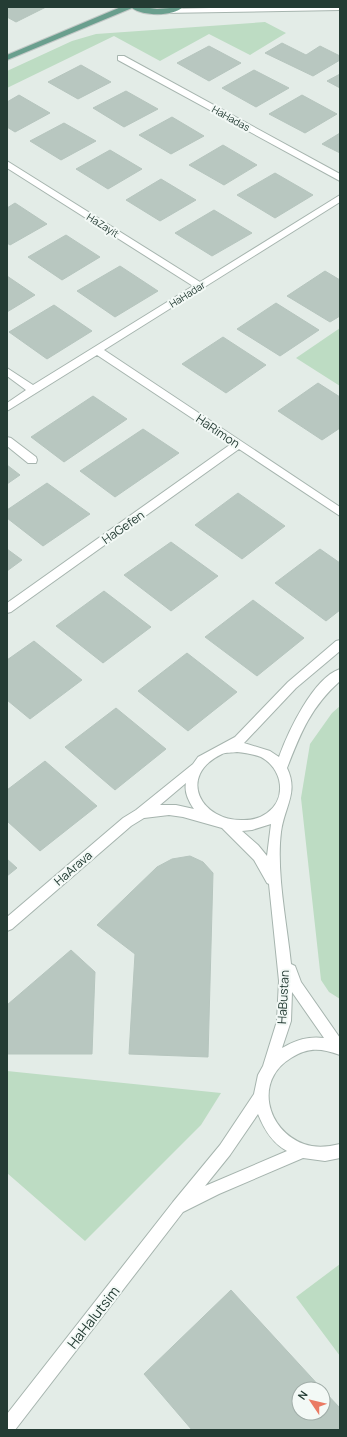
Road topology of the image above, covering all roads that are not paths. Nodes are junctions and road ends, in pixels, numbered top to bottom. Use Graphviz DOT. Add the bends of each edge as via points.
graph roads {
  1 [pos="128,7"];
  2 [pos="135,7"];
  3 [pos="179,7"];
  4 [pos="231,7"];
  5 [pos="340,8"];
  6 [pos="255,9"];
  7 [pos="163,11"];
  8 [pos="7,58"];
  9 [pos="121,58"];
  10 [pos="7,164"];
  11 [pos="340,178"];
  12 [pos="340,198"];
  13 [pos="200,286"];
  14 [pos="97,350"];
  15 [pos="7,371"];
  16 [pos="33,390"];
  17 [pos="7,408"];
  18 [pos="7,441"];
  19 [pos="239,444"];
  20 [pos="32,460"];
  21 [pos="340,512"];
  22 [pos="7,609"];
  23 [pos="340,644"];
  24 [pos="340,674"];
  25 [pos="220,750"];
  26 [pos="281,767"];
  27 [pos="196,768"];
  28 [pos="282,807"];
  29 [pos="140,814"];
  30 [pos="212,820"];
  31 [pos="227,826"];
  32 [pos="276,892"];
  33 [pos="7,925"];
  34 [pos="284,952"];
  35 [pos="339,1049"];
  36 [pos="270,1065"];
  37 [pos="260,1098"];
  38 [pos="303,1151"];
  39 [pos="340,1151"];
  40 [pos="178,1207"];
  41 [pos="7,1427"];
  1 -- 8 [label="main road"];
  2 -- 7 [label="main road"];
  3 -- 7 [label="main road"];
  4 -- 6 [label="street"];
  5 -- 6 [label="street"];
  6 -- 7 [label="street"];
  9 -- 11 [label="street, HaHadas"];
  10 -- 13 [label="street, HaZayit"];
  12 -- 13 [label="street, HaHadar"];
  13 -- 14 [label="street, HaHadar"];
  14 -- 16 [label="street, HaHadar"];
  14 -- 19 [label="street, HaRimon"];
  15 -- 16 [label="street"];
  16 -- 17 [label="street, HaHadar"];
  18 -- 20 [label="street"];
  19 -- 21 [label="street, HaRimon"];
  19 -- 22 [label="street, HaGefen"];
  23 -- 25 [label="street" via="292,685 239,740"];
  24 -- 26 [label="street" via="318,694 302,715"];
  25 -- 26 [label="street" via="237,747 256,750 270,757"];
  25 -- 27 [label="street" via="206,757"];
  26 -- 28 [label="street" via="287,780 287,794"];
  27 -- 29 [label="street, HaArava"];
  27 -- 30 [label="street" via="191,780 191,794 198,807"];
  28 -- 31 [label="street" via="261,823 244,827"];
  28 -- 32 [label="street, HaBustan" via="275,831 273,858"];
  29 -- 30 [label="street, HaArava" via="159,809 176,809"];
  29 -- 33 [label="street, HaArava" via="127,822"];
  30 -- 31 [label="street"];
  31 -- 32 [label="street, HaBustan" via="256,852 270,872"];
  32 -- 34 [label="street, HaBustan"];
  34 -- 35 [label="street, HaBustan" via="295,985"];
  34 -- 36 [label="street, HaBustan" via="284,1021"];
  35 -- 36 [label="street" via="320,1043 300,1045 284,1052"];
  36 -- 37 [label="street, HaBustan" via="263,1079"];
  37 -- 38 [label="street" via="262,1111 274,1132 284,1142"];
  37 -- 40 [label="street, HaHalutsim" via="225,1150"];
  38 -- 39 [label="street" via="325,1154"];
  38 -- 40 [label="street, HaHalutsim"];
  40 -- 41 [label="street, HaHalutsim"];
}
